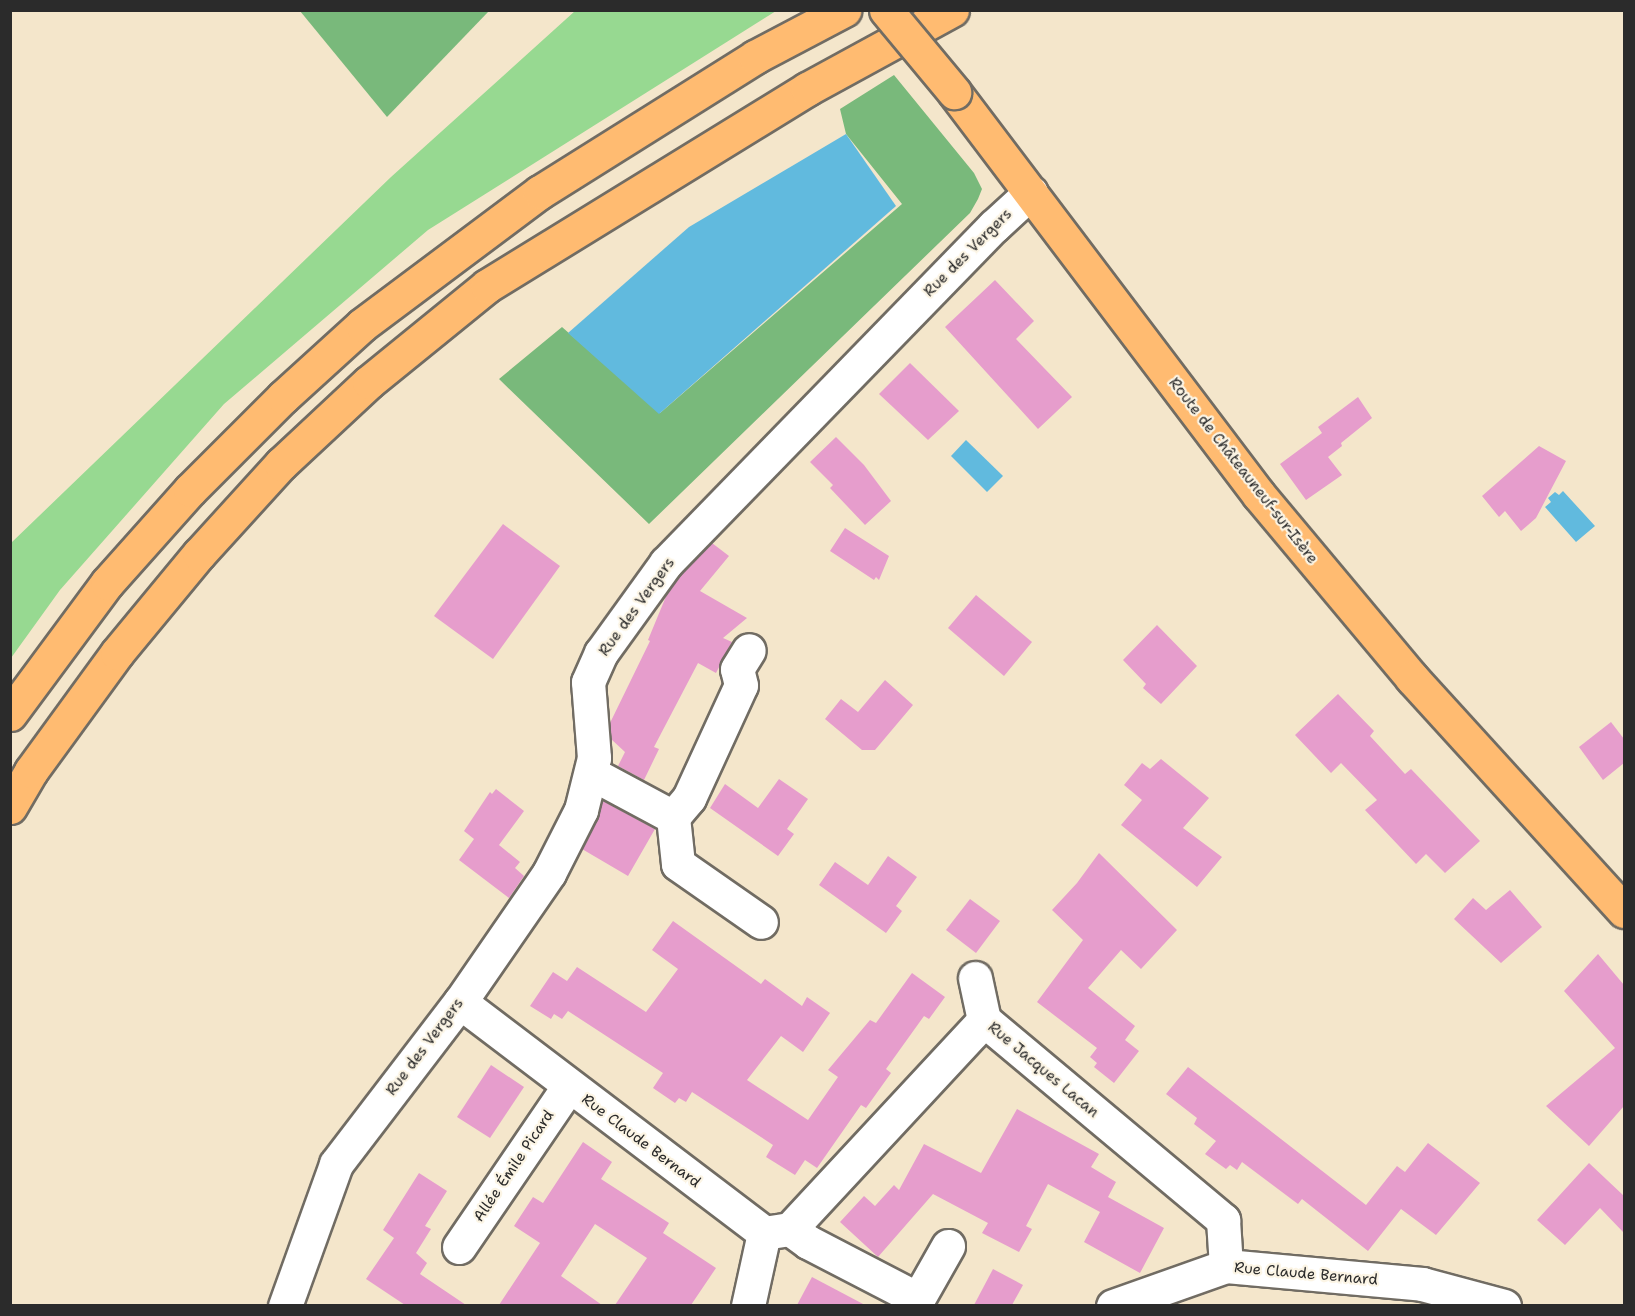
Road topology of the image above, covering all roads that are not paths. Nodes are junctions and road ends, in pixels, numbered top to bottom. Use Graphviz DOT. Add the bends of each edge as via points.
graph roads {
  1 [pos="844,10"];
  2 [pos="886,10"];
  3 [pos="952,10"];
  4 [pos="1031,192"];
  5 [pos="749,650"];
  6 [pos="10,714"];
  7 [pos="591,773"];
  8 [pos="10,807"];
  9 [pos="674,817"];
  10 [pos="1624,911"];
  11 [pos="761,922"];
  12 [pos="975,978"];
  13 [pos="460,1002"];
  14 [pos="984,1020"];
  15 [pos="569,1086"];
  16 [pos="777,1231"];
  17 [pos="459,1246"];
  18 [pos="948,1246"];
  19 [pos="1226,1266"];
  20 [pos="288,1300"];
  21 [pos="748,1305"];
  22 [pos="1113,1305"];
  23 [pos="1504,1305"];
  1 -- 6 [label="main road" via="755,57 540,192 362,326 283,397 190,490 107,583"];
  2 -- 4 [label="main road, Route de Châteauneuf-sur-Isère, bridge"];
  3 -- 8 [label="main road" via="807,89 487,286 369,382 281,464 199,554 117,653 31,771"];
  4 -- 7 [label="street, Rue des Vergers" via="666,563 602,653 588,682 594,758"];
  4 -- 10 [label="main road, Route de Châteauneuf-sur-Isère" via="1259,495 1412,678"];
  5 -- 9 [label="street" via="736,669 741,685 689,798"];
  7 -- 9 [label="street"];
  7 -- 13 [label="street, Rue des Vergers" via="581,810 549,873"];
  9 -- 11 [label="street" via="678,864"];
  12 -- 14 [label="street"];
  13 -- 15 [label="street, Rue Claude Bernard"];
  13 -- 20 [label="street, Rue des Vergers" via="336,1164"];
  14 -- 16 [label="street, Rue Jacques Lacan"];
  14 -- 19 [label="street, Rue Jacques Lacan" via="1223,1220"];
  15 -- 16 [label="street, Rue Claude Bernard"];
  15 -- 17 [label="street, Allée Émile Picard"];
  16 -- 18 [label="street, Rue Claude Bernard" via="808,1242 918,1299"];
  16 -- 21 [label="street"];
  19 -- 22 [label="street, Rue Claude Bernard"];
  19 -- 23 [label="street, Rue Claude Bernard" via="1422,1284"];
}
